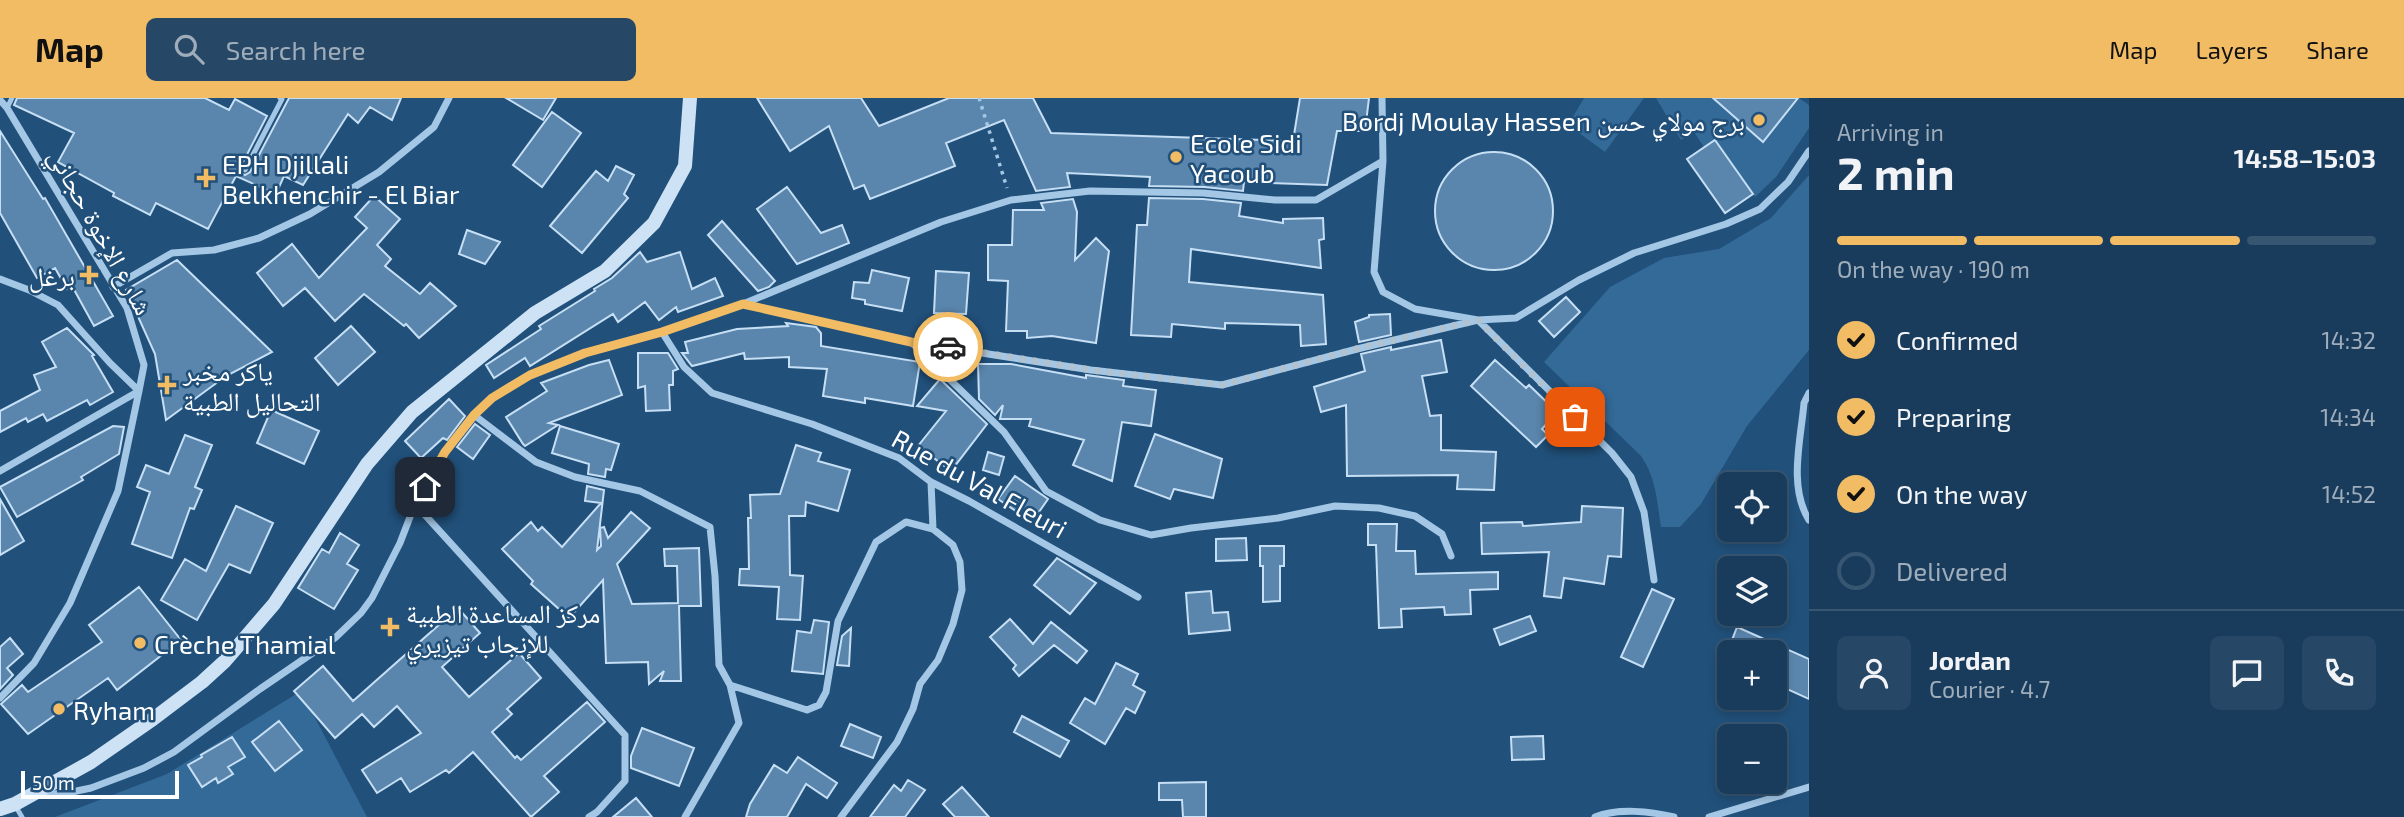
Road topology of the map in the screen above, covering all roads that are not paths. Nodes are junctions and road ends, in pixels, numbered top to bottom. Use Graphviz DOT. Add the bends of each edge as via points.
graph roads {
  1 [pos="12,98"];
  2 [pos="282,98"];
  3 [pos="449,98"];
  4 [pos="690,98"];
  5 [pos="1382,98"];
  6 [pos="0,100"];
  7 [pos="7,108"];
  8 [pos="1809,151"];
  9 [pos="1383,161"];
  10 [pos="245,170"];
  11 [pos="0,279"];
  12 [pos="113,287"];
  13 [pos="743,304"];
  14 [pos="1478,320"];
  15 [pos="662,332"];
  16 [pos="911,342"];
  17 [pos="139,391"];
  18 [pos="1809,393"];
  19 [pos="474,415"];
  20 [pos="0,471"];
  21 [pos="931,482"];
  22 [pos="415,504"];
  23 [pos="1809,520"];
  24 [pos="933,529"];
  25 [pos="1451,556"];
  26 [pos="1654,580"];
  27 [pos="1138,597"];
  28 [pos="730,685"];
  29 [pos="0,698"];
  30 [pos="1809,787"];
  31 [pos="31,796"];
  32 [pos="0,809"];
  33 [pos="18,811"];
  34 [pos="589,817"];
  35 [pos="685,817"];
  36 [pos="841,817"];
  37 [pos="1595,817"];
  38 [pos="1674,817"];
  39 [pos="1709,817"];
  1 -- 7 [label="lane"];
  2 -- 10 [label="lane"];
  3 -- 12 [label="street" via="434,127 379,172 310,214 259,238 214,250 172,253"];
  4 -- 31 [label="main road" via="685,166 654,223 605,271 536,313 412,412 373,457 274,604 225,661 153,719"];
  5 -- 9 [label="street"];
  6 -- 7 [label="street, شارع الإخوة حجاني"];
  7 -- 12 [label="street, شارع الإخوة حجاني"];
  8 -- 14 [label="street" via="1788,182 1760,209 1634,253 1516,318"];
  9 -- 13 [label="street" via="1316,200 1090,191 1011,200 941,222"];
  9 -- 14 [label="street" via="1374,272 1383,292 1415,309"];
  11 -- 17 [label="street" via="58,305"];
  12 -- 17 [label="street, شارع الإخوة حجاني" via="127,308 145,365"];
  13 -- 15 [label="street"];
  13 -- 16 [label="street"];
  14 -- 16 [label="street" via="1222,385"];
  14 -- 26 [label="street" via="1631,477 1644,512"];
  15 -- 19 [label="street" via="585,353 530,375"];
  15 -- 21 [label="street, Rue du Val Fleuri" via="684,367 712,393 812,424 899,458"];
  16 -- 25 [label="street" via="1004,432 1046,491 1100,520 1151,535 1335,506 1379,508 1415,516 1442,534"];
  17 -- 20 [label="street"];
  17 -- 29 [label="street, شارع الإخوة حجاني" via="118,491 70,603 34,663"];
  18 -- 23 [label="street" via="1804,402 1797,477 1802,509"];
  19 -- 22 [label="street" via="445,452"];
  19 -- 28 [label="street" via="536,463 640,491 710,527 719,665"];
  21 -- 24 [label="street"];
  21 -- 27 [label="street, Rue du Val Fleuri"];
  22 -- 31 [label="street" via="372,598 336,637 145,768 91,788"];
  22 -- 34 [label="street" via="625,735 625,781"];
  24 -- 28 [label="street" via="906,522 876,542 838,621 826,692 819,705 807,710"];
  24 -- 36 [label="street" via="953,545 960,562 962,590 953,624 938,660 920,684 897,741"];
  28 -- 35 [label="street" via="739,723"];
  30 -- 39 [label="street"];
  31 -- 33 [label="main road"];
  32 -- 33 [label="main road"];
  37 -- 38 [label="street" via="1641,812"];
}
